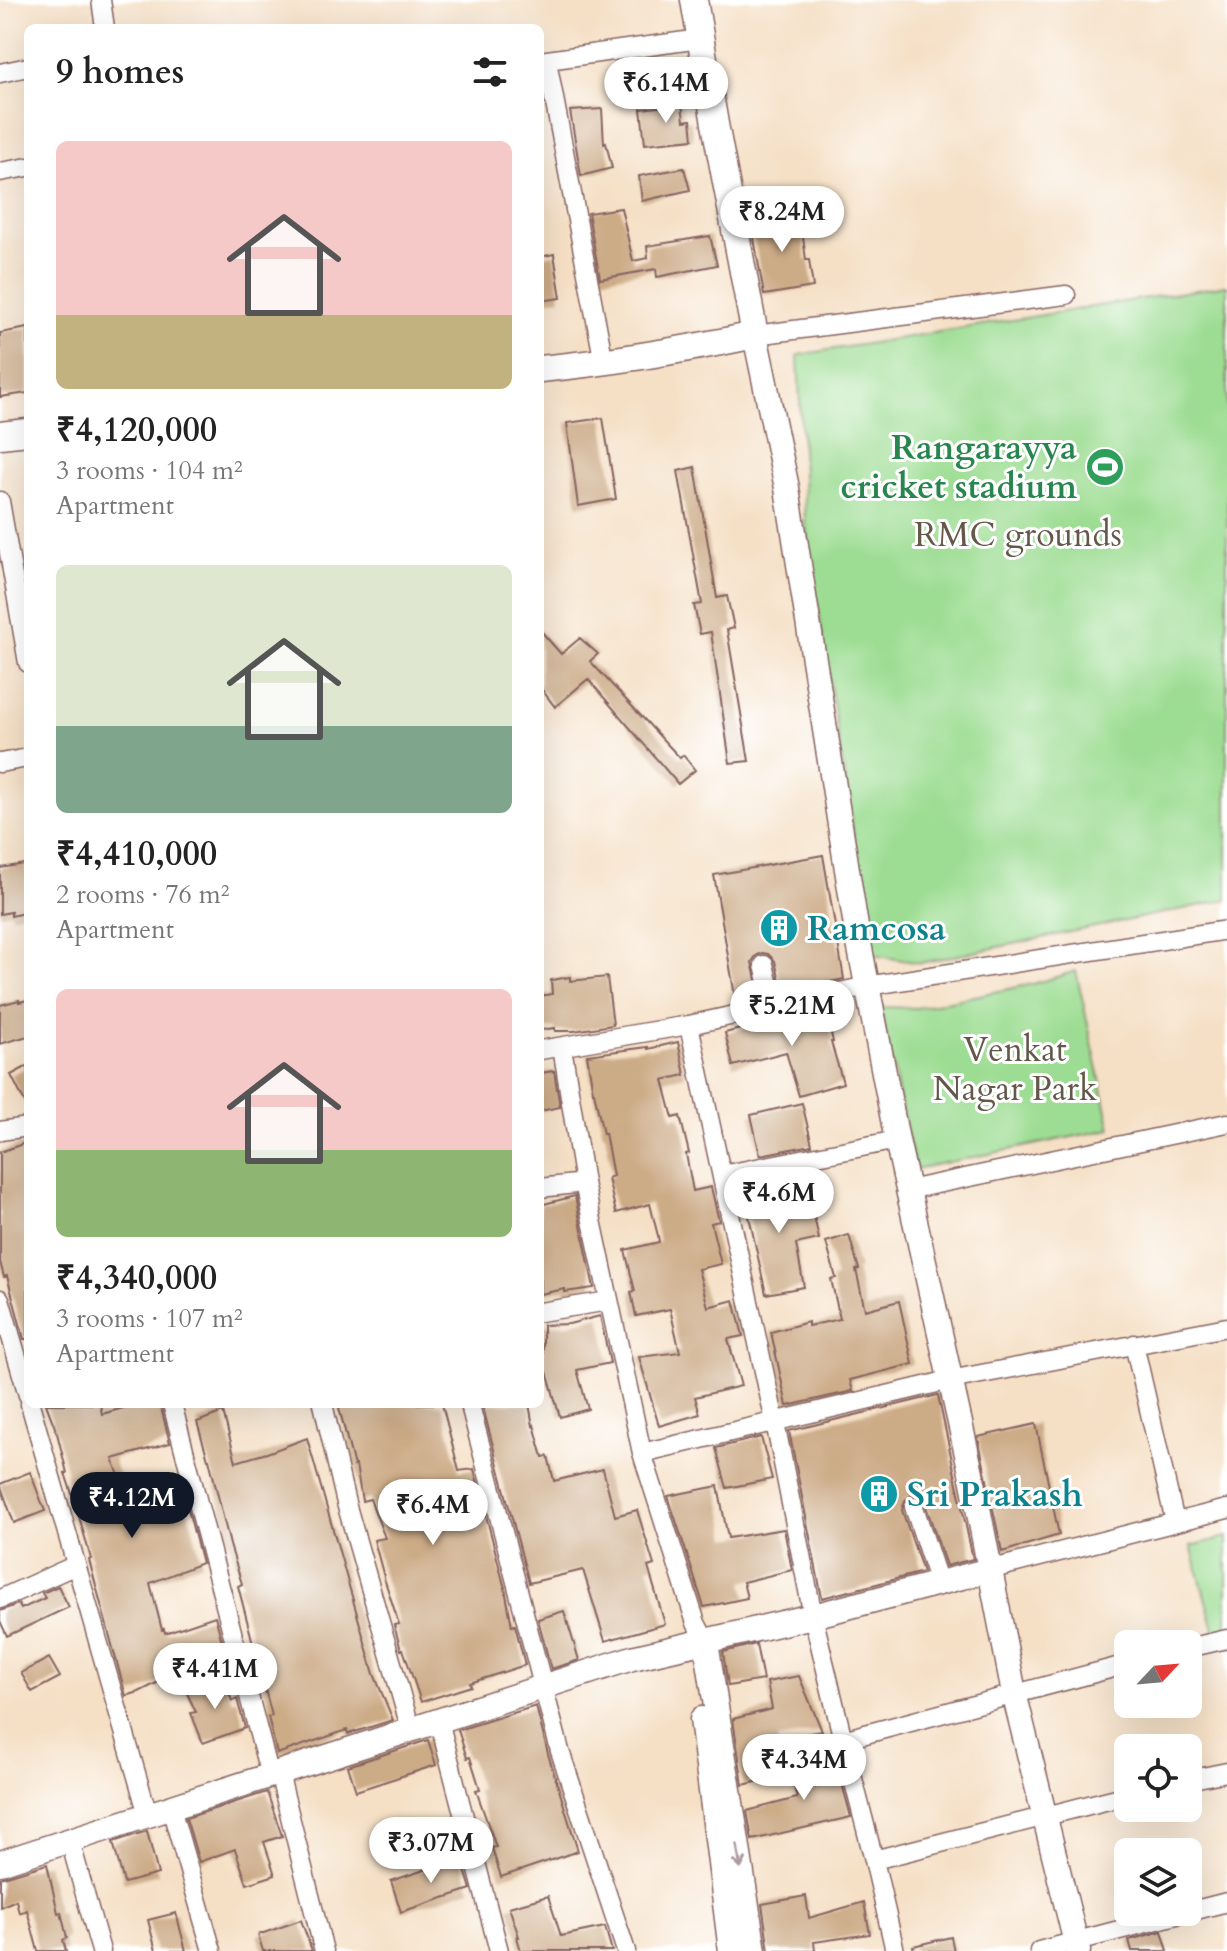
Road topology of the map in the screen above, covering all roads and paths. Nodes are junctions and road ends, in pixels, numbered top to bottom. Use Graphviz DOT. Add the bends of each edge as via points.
graph roads {
  1 [pos="101,0"];
  2 [pos="694,0"];
  3 [pos="104,24"];
  4 [pos="700,39"];
  5 [pos="544,61"];
  6 [pos="544,66"];
  7 [pos="24,68"];
  8 [pos="0,73"];
  9 [pos="24,168"];
  10 [pos="0,172"];
  11 [pos="1066,295"];
  12 [pos="755,335"];
  13 [pos="604,363"];
  14 [pos="544,369"];
  15 [pos="24,432"];
  16 [pos="0,435"];
  17 [pos="0,501"];
  18 [pos="24,623"];
  19 [pos="24,759"];
  20 [pos="0,763"];
  21 [pos="1226,933"];
  22 [pos="764,965"];
  23 [pos="867,986"];
  24 [pos="774,1006"];
  25 [pos="689,1025"];
  26 [pos="562,1047"];
  27 [pos="544,1049"];
  28 [pos="1227,1123"];
  29 [pos="24,1128"];
  30 [pos="0,1131"];
  31 [pos="897,1140"];
  32 [pos="722,1175"];
  33 [pos="584,1183"];
  34 [pos="544,1188"];
  35 [pos="908,1190"];
  36 [pos="0,1299"];
  37 [pos="609,1301"];
  38 [pos="544,1311"];
  39 [pos="1227,1327"];
  40 [pos="1134,1344"];
  41 [pos="950,1380"];
  42 [pos="24,1381"];
  43 [pos="31,1408"];
  44 [pos="173,1408"];
  45 [pos="324,1408"];
  46 [pos="471,1409"];
  47 [pos="775,1422"];
  48 [pos="642,1453"];
  49 [pos="914,1507"];
  50 [pos="1227,1509"];
  51 [pos="1175,1522"];
  52 [pos="76,1565"];
  53 [pos="989,1570"];
  54 [pos="939,1583"];
  55 [pos="0,1599"];
  56 [pos="813,1616"];
  57 [pos="698,1636"];
  58 [pos="1227,1639"];
  59 [pos="1202,1645"];
  60 [pos="1114,1668"];
  61 [pos="543,1687"];
  62 [pos="1014,1693"];
  63 [pos="439,1721"];
  64 [pos="411,1730"];
  65 [pos="843,1740"];
  66 [pos="1227,1772"];
  67 [pos="275,1774"];
  68 [pos="1202,1777"];
  69 [pos="1114,1798"];
  70 [pos="159,1812"];
  71 [pos="1044,1816"];
  72 [pos="70,1841"];
  73 [pos="874,1860"];
  74 [pos="0,1863"];
  75 [pos="1227,1902"];
  76 [pos="1202,1908"];
  77 [pos="1142,1926"];
  78 [pos="1077,1946"];
  79 [pos="101,1951"];
  80 [pos="212,1951"];
  81 [pos="324,1951"];
  82 [pos="499,1951"];
  83 [pos="626,1951"];
  84 [pos="733,1951"];
  85 [pos="895,1951"];
  86 [pos="1039,1951"];
  1 -- 3 [label="street"];
  2 -- 4 [label="main road"];
  4 -- 5 [label="street"];
  4 -- 12 [label="main road"];
  6 -- 13 [label="street"];
  7 -- 8 [label="street"];
  9 -- 10 [label="street"];
  11 -- 12 [label="street"];
  12 -- 13 [label="main road"];
  12 -- 23 [label="street" via="787,488"];
  13 -- 14 [label="main road"];
  15 -- 16 [label="main road"];
  17 -- 18 [label="street"];
  19 -- 20 [label="street"];
  21 -- 23 [label="street"];
  22 -- 24 [label="street"];
  23 -- 24 [label="street"];
  23 -- 31 [label="street"];
  24 -- 25 [label="street"];
  25 -- 26 [label="street"];
  25 -- 32 [label="street"];
  26 -- 27 [label="street"];
  26 -- 33 [label="street"];
  28 -- 35 [label="street"];
  29 -- 30 [label="street"];
  31 -- 32 [label="street"];
  31 -- 35 [label="street"];
  32 -- 47 [label="street"];
  33 -- 34 [label="street"];
  33 -- 37 [label="street"];
  35 -- 41 [label="street"];
  36 -- 42 [label="street"];
  37 -- 38 [label="street"];
  37 -- 48 [label="street"];
  39 -- 40 [label="street"];
  40 -- 41 [label="street"];
  40 -- 51 [label="street"];
  41 -- 47 [label="street"];
  41 -- 53 [label="street"];
  43 -- 52 [label="street"];
  44 -- 67 [label="street"];
  45 -- 64 [label="street"];
  46 -- 61 [label="street"];
  47 -- 48 [label="street"];
  47 -- 56 [label="street"];
  48 -- 57 [label="street"];
  49 -- 54 [label="street"];
  50 -- 51 [label="street"];
  51 -- 53 [label="street"];
  52 -- 55 [label="street"];
  52 -- 70 [label="street"];
  53 -- 54 [label="street"];
  53 -- 62 [label="street"];
  54 -- 56 [label="street"];
  56 -- 57 [label="street"];
  56 -- 65 [label="street"];
  57 -- 61 [label="street"];
  57 -- 84 [label="street" via="736,1902"];
  58 -- 59 [label="street"];
  60 -- 62 [label="street"];
  61 -- 63 [label="street"];
  61 -- 83 [label="street"];
  62 -- 65 [label="street"];
  62 -- 71 [label="street"];
  63 -- 64 [label="street"];
  63 -- 82 [label="street"];
  64 -- 67 [label="street"];
  65 -- 73 [label="street"];
  66 -- 68 [label="street"];
  67 -- 70 [label="street"];
  67 -- 81 [label="street"];
  69 -- 71 [label="street"];
  70 -- 72 [label="street"];
  70 -- 80 [label="street"];
  71 -- 73 [label="street"];
  71 -- 78 [label="street"];
  72 -- 74 [label="street"];
  72 -- 79 [label="street"];
  73 -- 85 [label="street"];
  75 -- 76 [label="street"];
  77 -- 78 [label="street"];
  78 -- 86 [label="street"];
}
